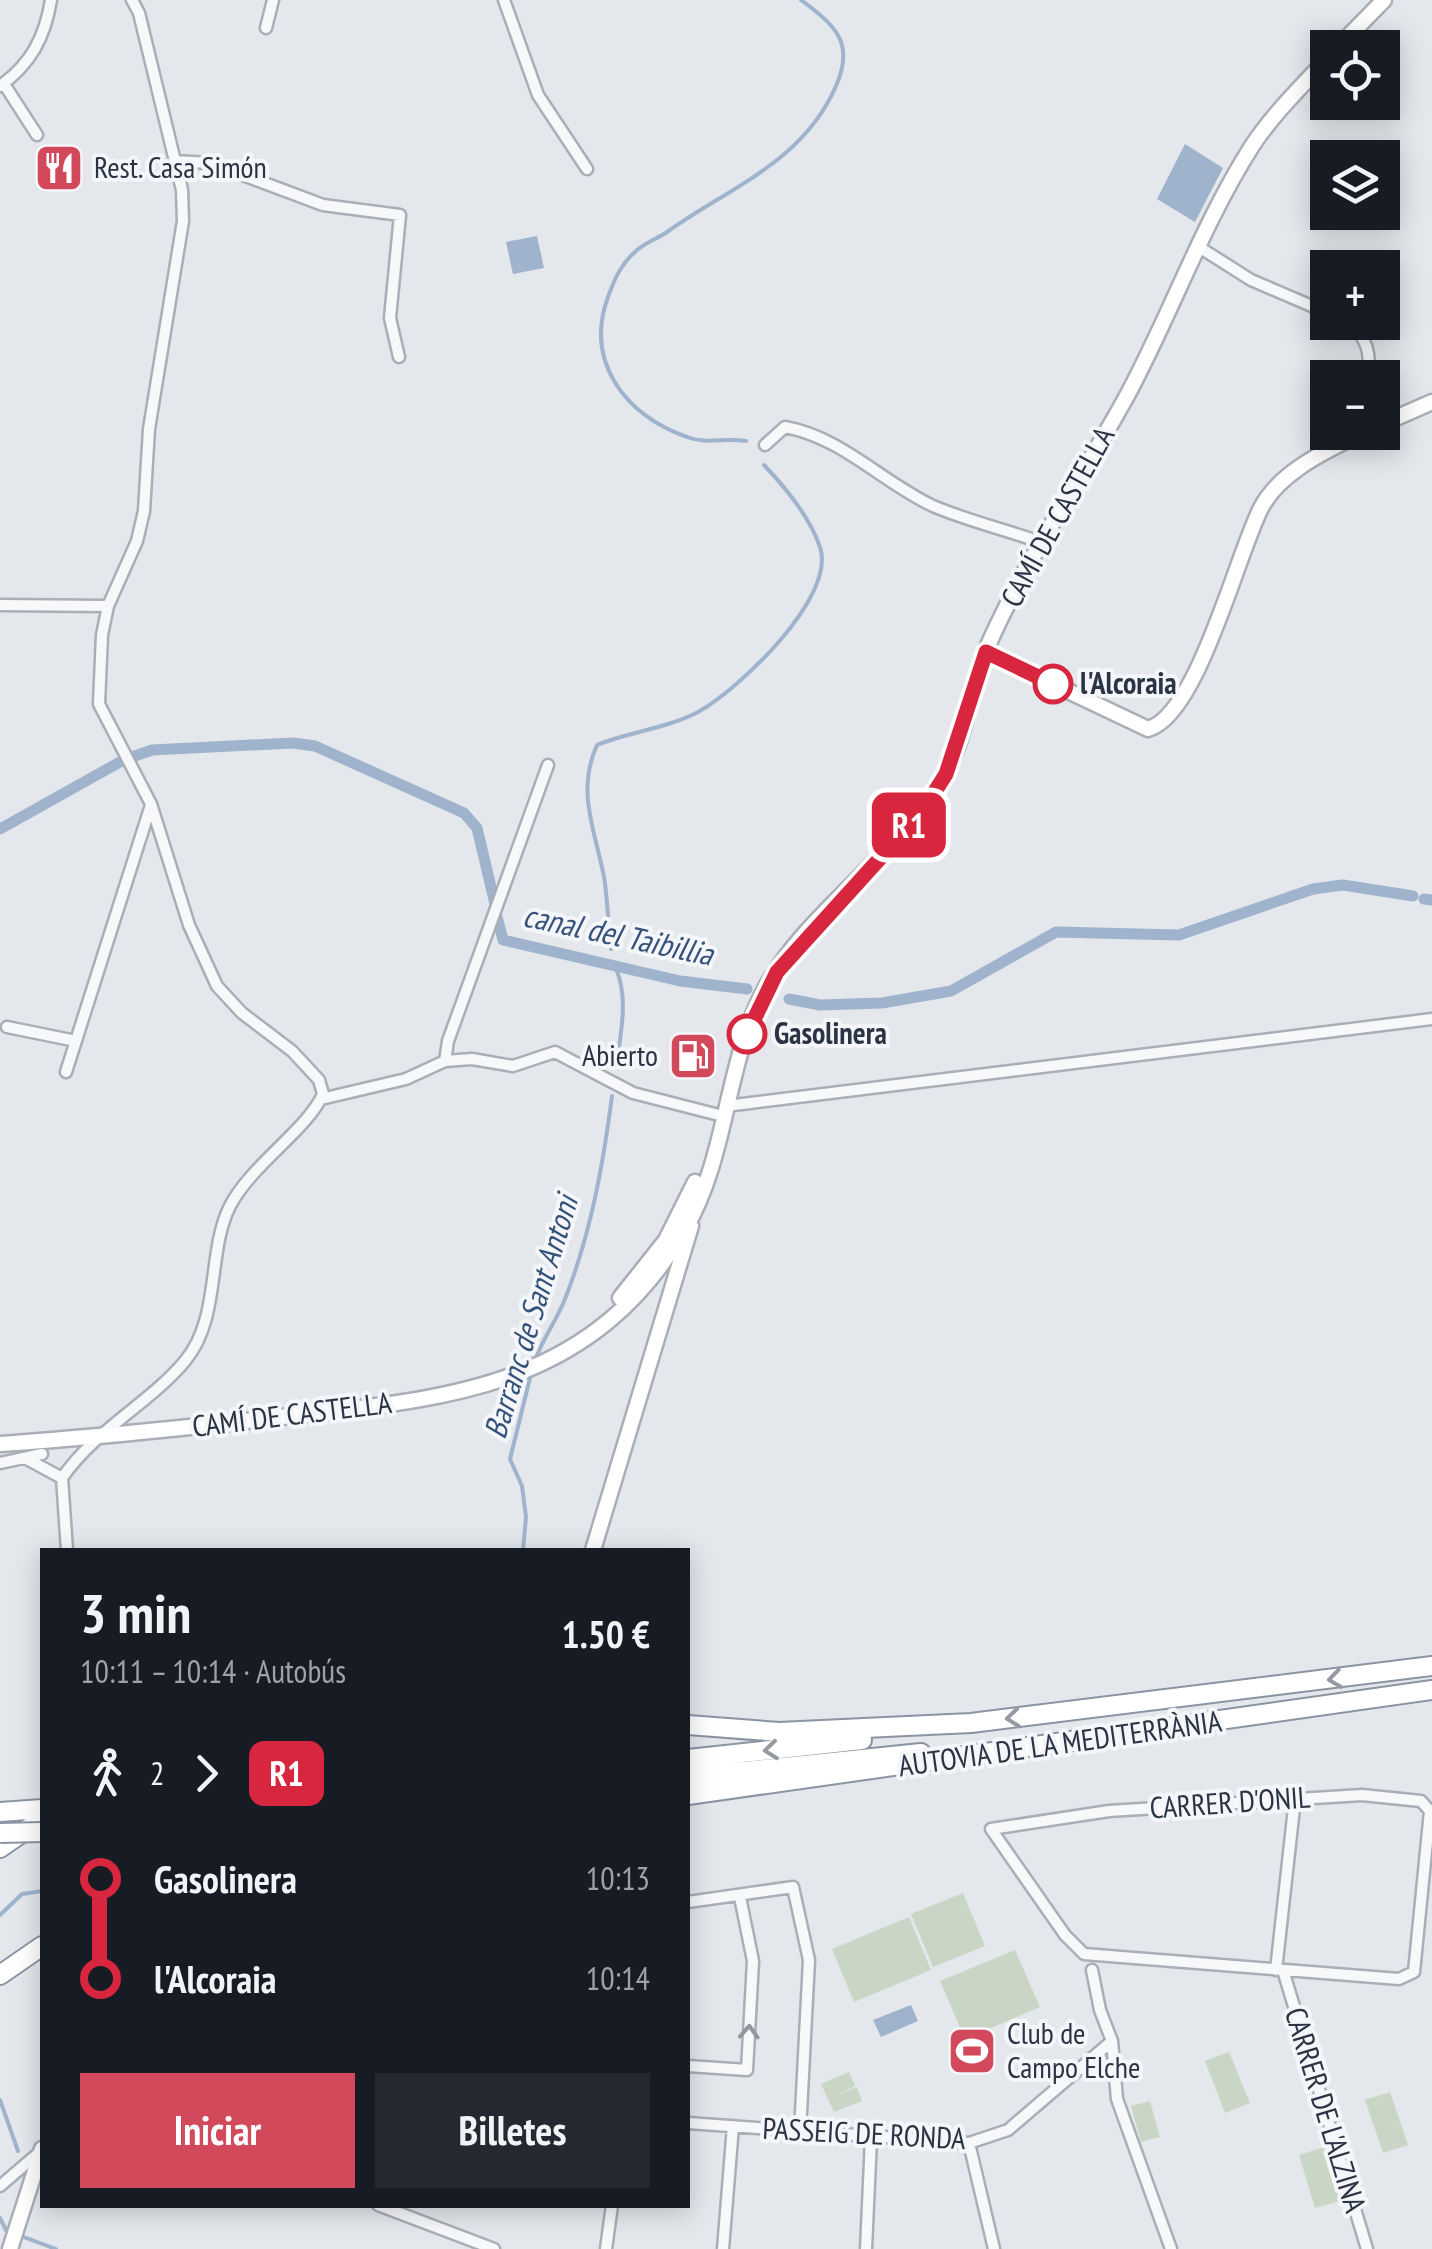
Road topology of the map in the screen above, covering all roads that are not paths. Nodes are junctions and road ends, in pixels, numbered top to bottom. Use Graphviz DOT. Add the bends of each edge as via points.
graph roads {
  1 [pos="50,0"];
  2 [pos="132,0"];
  3 [pos="273,0"];
  4 [pos="504,0"];
  5 [pos="1384,0"];
  6 [pos="266,28"];
  7 [pos="1355,30"];
  8 [pos="1310,79"];
  9 [pos="2,85"];
  10 [pos="37,135"];
  11 [pos="174,161"];
  12 [pos="586,169"];
  13 [pos="1199,247"];
  14 [pos="1310,305"];
  15 [pos="399,357"];
  16 [pos="1432,402"];
  17 [pos="1400,416"];
  18 [pos="765,445"];
  19 [pos="1333,450"];
  20 [pos="1043,542"];
  21 [pos="0,605"];
  22 [pos="108,606"];
  23 [pos="986,652"];
  24 [pos="548,765"];
  25 [pos="151,804"];
  26 [pos="1432,1018"];
  27 [pos="7,1027"];
  28 [pos="76,1041"];
  29 [pos="445,1062"];
  30 [pos="66,1072"];
  31 [pos="321,1099"];
  32 [pos="725,1111"];
  33 [pos="690,1207"];
  34 [pos="660,1265"];
  35 [pos="679,1276"];
  36 [pos="642,1288"];
  37 [pos="666,1302"];
  38 [pos="615,1304"];
  39 [pos="573,1346"];
  40 [pos="98,1438"];
  41 [pos="0,1444"];
  42 [pos="42,1454"];
  43 [pos="25,1458"];
  44 [pos="0,1463"];
  45 [pos="62,1478"];
  46 [pos="67,1548"];
  47 [pos="595,1548"];
  48 [pos="1432,1666"];
  49 [pos="1432,1690"];
  50 [pos="971,1723"];
  51 [pos="690,1725"];
  52 [pos="1000,1750"];
  53 [pos="690,1759"];
  54 [pos="690,1776"];
  55 [pos="690,1795"];
  56 [pos="1295,1799"];
  57 [pos="40,1809"];
  58 [pos="0,1812"];
  59 [pos="40,1828"];
  60 [pos="40,1828"];
  61 [pos="0,1836"];
  62 [pos="0,1848"];
  63 [pos="1430,1848"];
  64 [pos="740,1898"];
  65 [pos="690,1902"];
  66 [pos="40,1947"];
  67 [pos="1084,1954"];
  68 [pos="1100,1958"];
  69 [pos="1092,1970"];
  70 [pos="1280,1970"];
  71 [pos="0,1975"];
  72 [pos="1112,2041"];
  73 [pos="690,2066"];
  74 [pos="690,2123"];
  75 [pos="733,2126"];
  76 [pos="800,2132"];
  77 [pos="871,2139"];
  78 [pos="969,2143"];
  79 [pos="40,2152"];
  80 [pos="40,2156"];
  81 [pos="0,2186"];
  82 [pos="386,2208"];
  83 [pos="612,2208"];
  84 [pos="10,2249"];
  85 [pos="494,2249"];
  86 [pos="606,2249"];
  87 [pos="724,2249"];
  88 [pos="866,2249"];
  89 [pos="994,2249"];
  90 [pos="1171,2249"];
  91 [pos="1367,2249"];
  1 -- 9 [label="street" via="44,36"];
  2 -- 11 [label="street"];
  3 -- 6 [label="street"];
  4 -- 12 [label="street" via="538,95"];
  5 -- 7 [label="main road"];
  8 -- 13 [label="main road, CAMÍ DE CASTELLA" via="1254,143"];
  9 -- 10 [label="street"];
  11 -- 15 [label="street" via="211,164 324,206 400,215 390,318"];
  11 -- 22 [label="street" via="183,221 148,430 144,512"];
  13 -- 14 [label="street" via="1251,280"];
  13 -- 20 [label="main road, CAMÍ DE CASTELLA" via="1135,381"];
  16 -- 17 [label="main road"];
  18 -- 20 [label="street" via="785,426 824,437 936,507"];
  19 -- 23 [label="main road" via="1282,481 1261,507 1193,676 1159,726 1148,729"];
  20 -- 23 [label="main road, CAMÍ DE CASTELLA"];
  21 -- 22 [label="street"];
  22 -- 25 [label="street" via="99,704"];
  23 -- 32 [label="main road, CAMÍ DE CASTELLA" via="946,774 922,812 765,989"];
  24 -- 29 [label="street"];
  25 -- 28 [label="street"];
  25 -- 31 [label="street" via="217,986 319,1080"];
  26 -- 32 [label="street"];
  27 -- 28 [label="street"];
  28 -- 30 [label="street"];
  29 -- 31 [label="street" via="406,1079"];
  29 -- 32 [label="street" via="514,1066 556,1052 633,1093"];
  31 -- 40 [label="street" via="261,1160 229,1208 201,1331 186,1361"];
  32 -- 33 [label="main road, CAMÍ DE CASTELLA"];
  33 -- 34 [label="main road, CAMÍ DE CASTELLA"];
  33 -- 35 [label="main road"];
  33 -- 38 [label="main road, CAMÍ DE CASTELLA"];
  34 -- 35 [label="main road"];
  34 -- 36 [label="main road, CAMÍ DE CASTELLA"];
  34 -- 37 [label="main road"];
  34 -- 38 [label="main road"];
  35 -- 37 [label="main road"];
  36 -- 37 [label="main road"];
  36 -- 39 [label="main road, CAMÍ DE CASTELLA"];
  37 -- 47 [label="main road"];
  38 -- 39 [label="main road, CAMÍ DE CASTELLA"];
  39 -- 40 [label="main road, CAMÍ DE CASTELLA" via="508,1380 452,1396"];
  40 -- 41 [label="main road, CAMÍ DE CASTELLA"];
  40 -- 45 [label="street"];
  42 -- 43 [label="street"];
  43 -- 44 [label="street"];
  43 -- 45 [label="street"];
  45 -- 46 [label="street"];
  48 -- 50 [label="highway, AUTOVIA DE LA MEDITERRÀNIA, one-way"];
  49 -- 52 [label="highway, AUTOVIA DE LA MEDITERRÀNIA"];
  50 -- 51 [label="highway, AUTOVIA DE LA MEDITERRÀNIA" via="796,1732"];
  50 -- 53 [label="highway, one-way"];
  52 -- 54 [label="highway"];
  52 -- 55 [label="highway, AUTOVIA DE LA MEDITERRÀNIA"];
  56 -- 63 [label="street, CARRER D'ONIL" via="1421,1802 1430,1810"];
  56 -- 67 [label="street, CARRER D'ONIL" via="1109,1811 990,1829"];
  56 -- 70 [label="street, CARRER DE L'ALZINA"];
  57 -- 58 [label="highway"];
  59 -- 61 [label="highway, bridge"];
  60 -- 62 [label="highway"];
  63 -- 70 [label="street" via="1414,1972 1399,1979"];
  64 -- 65 [label="street"];
  73 -- 64 [label="street, one-way" via="747,2070 753,1961"];
  64 -- 76 [label="street" via="793,1886 809,1960"];
  66 -- 71 [label="highway"];
  67 -- 68 [label="street" via="1094,1951"];
  67 -- 69 [label="street" via="1082,1963"];
  68 -- 69 [label="street"];
  68 -- 70 [label="street"];
  69 -- 72 [label="street"];
  70 -- 91 [label="street, CARRER DE L'ALZINA"];
  72 -- 78 [label="street, PASSEIG DE RONDA" via="1008,2130"];
  72 -- 90 [label="street" via="1117,2100"];
  74 -- 75 [label="street, PASSEIG DE RONDA"];
  75 -- 76 [label="street, PASSEIG DE RONDA"];
  75 -- 87 [label="street"];
  76 -- 77 [label="street, PASSEIG DE RONDA"];
  77 -- 78 [label="street, PASSEIG DE RONDA"];
  77 -- 88 [label="street"];
  78 -- 89 [label="street"];
  79 -- 81 [label="street"];
  80 -- 84 [label="main road"];
  82 -- 85 [label="street"];
  83 -- 86 [label="street"];
}
